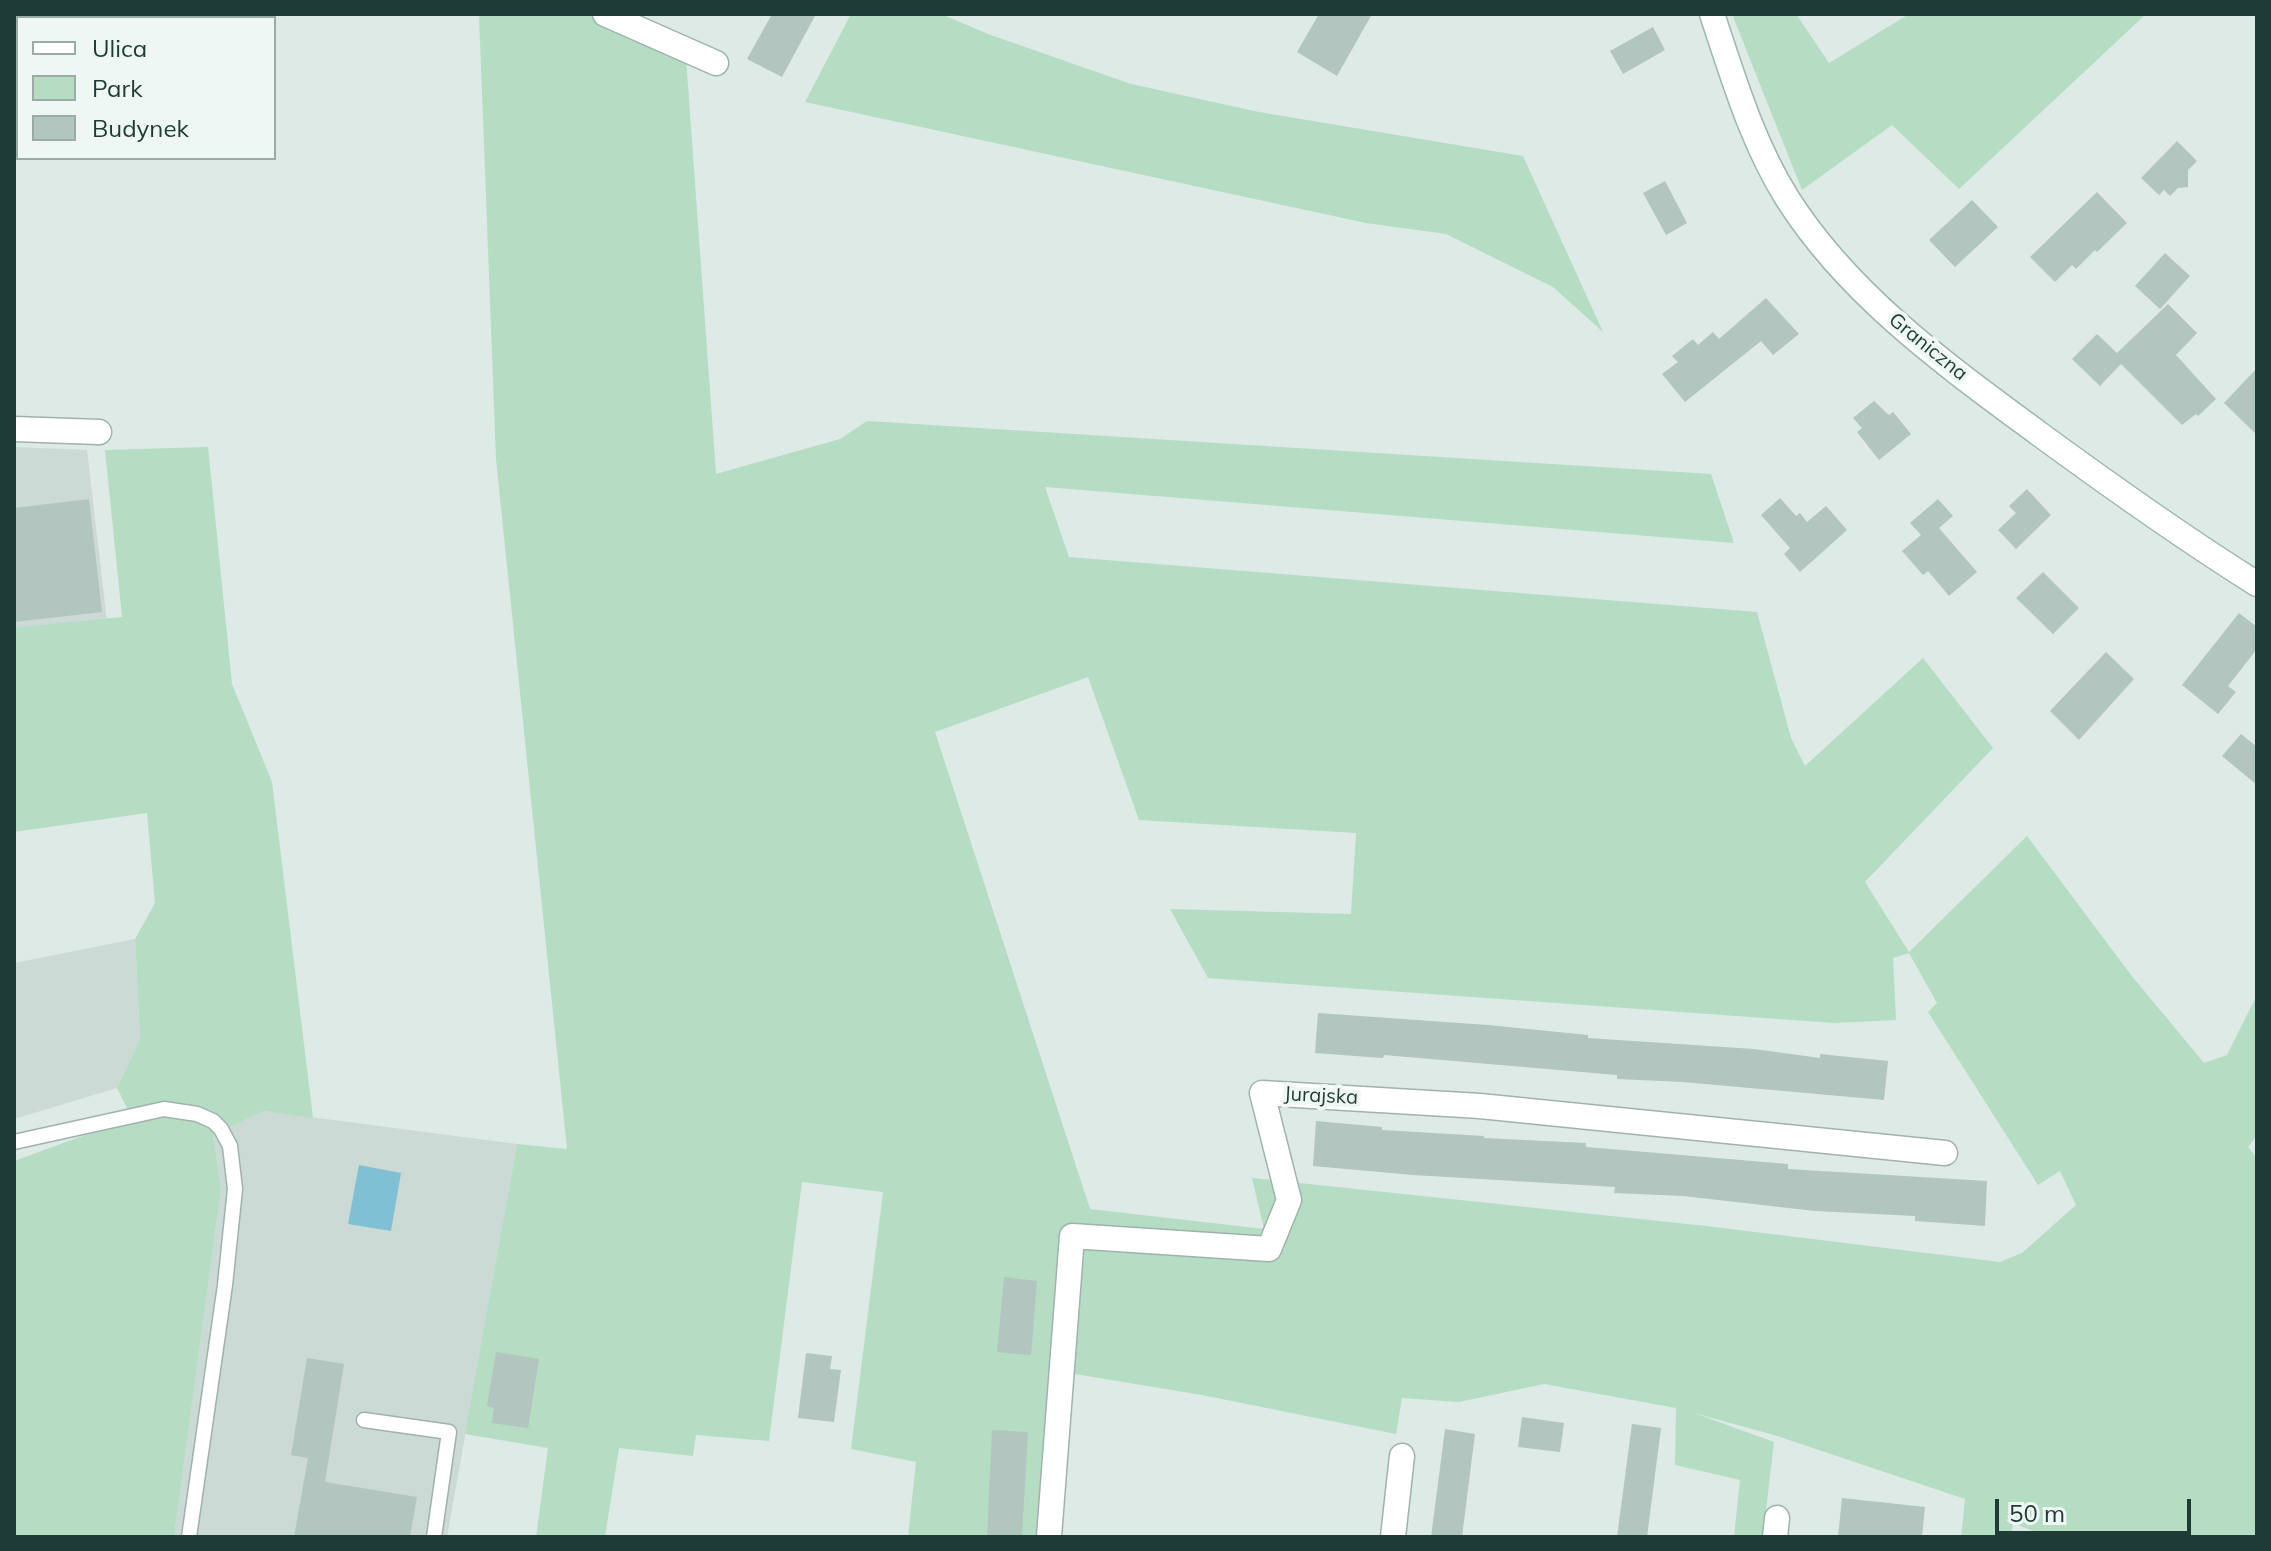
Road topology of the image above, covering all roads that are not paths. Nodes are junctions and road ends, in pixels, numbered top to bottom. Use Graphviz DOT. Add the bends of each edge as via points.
graph roads {
  1 [pos="605,14"];
  2 [pos="1712,14"];
  3 [pos="716,63"];
  4 [pos="14,429"];
  5 [pos="99,432"];
  6 [pos="2257,584"];
  7 [pos="14,1142"];
  8 [pos="1945,1153"];
  9 [pos="364,1420"];
  10 [pos="1402,1456"];
  11 [pos="189,1537"];
  12 [pos="434,1537"];
  13 [pos="1049,1537"];
  14 [pos="1393,1537"];
  1 -- 3 [label="street"];
  2 -- 6 [label="street, Graniczna" via="1772,173 1851,280 1991,398"];
  4 -- 5 [label="street"];
  7 -- 11 [label="lane" via="164,1109 213,1121 230,1146 233,1205 225,1285"];
  8 -- 13 [label="street, Jurajska" via="1480,1106 1262,1093 1289,1200 1269,1249 1072,1236"];
  9 -- 12 [label="lane" via="449,1432"];
  10 -- 14 [label="street"];
}
